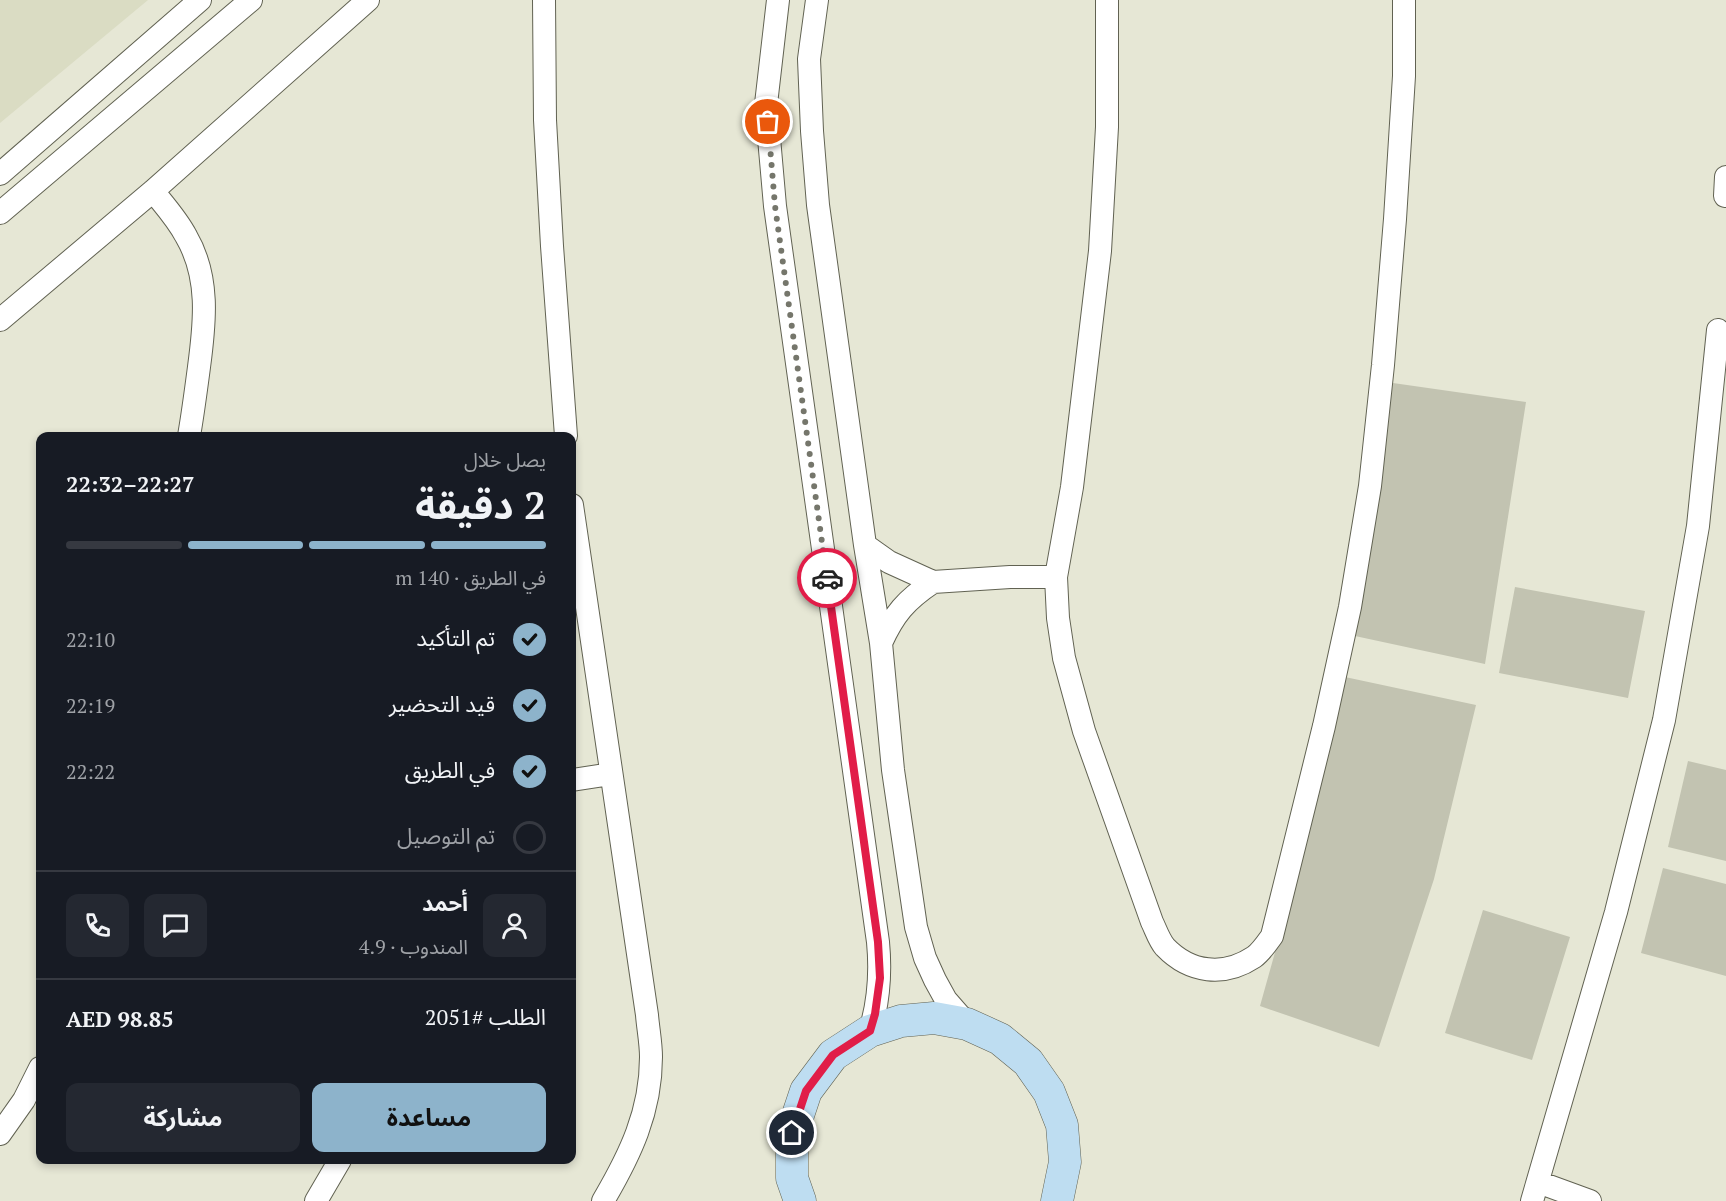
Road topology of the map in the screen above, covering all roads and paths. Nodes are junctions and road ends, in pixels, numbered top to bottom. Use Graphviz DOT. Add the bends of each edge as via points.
graph roads {
  1 [pos="201,0"];
  2 [pos="251,0"];
  3 [pos="368,0"];
  4 [pos="543,0"];
  5 [pos="778,0"];
  6 [pos="818,0"];
  7 [pos="1107,0"];
  8 [pos="1404,0"];
  9 [pos="0,174"];
  10 [pos="1726,177"];
  11 [pos="153,191"];
  12 [pos="1725,196"];
  13 [pos="0,213"];
  14 [pos="0,320"];
  15 [pos="1718,330"];
  16 [pos="190,432"];
  17 [pos="566,432"];
  18 [pos="576,533"];
  19 [pos="865,545"];
  20 [pos="1056,577"];
  21 [pos="933,582"];
  22 [pos="881,643"];
  23 [pos="611,774"];
  24 [pos="576,779"];
  25 [pos="967,1024"];
  26 [pos="870,1031"];
  27 [pos="36,1076"];
  28 [pos="0,1134"];
  29 [pos="338,1164"];
  30 [pos="1535,1191"];
  31 [pos="1058,1200"];
  32 [pos="316,1201"];
  33 [pos="603,1201"];
  34 [pos="800,1201"];
  35 [pos="1590,1201"];
  1 -- 9 [label="street"];
  2 -- 13 [label="street"];
  3 -- 11 [label="street"];
  4 -- 17 [label="street" via="545,120"];
  5 -- 26 [label="street" via="766,104 775,206 878,942 880,978"];
  6 -- 19 [label="street" via="808,59 812,131"];
  7 -- 20 [label="street" via="1107,127 1100,251 1072,487"];
  8 -- 20 [label="street" via="1404,76 1383,365 1370,486 1350,607 1272,936 1256,956 1233,968 1207,970 1183,962 1163,945 1152,922 1072,690 1058,618"];
  10 -- 12 [label="street"];
  11 -- 14 [label="street"];
  11 -- 16 [label="street" via="188,238 204,288 205,315"];
  15 -- 30 [label="street" via="1698,526 1664,720 1616,912"];
  18 -- 23 [label="street"];
  19 -- 21 [label="street" via="889,562"];
  19 -- 22 [label="street"];
  20 -- 21 [label="street"];
  21 -- 22 [label="street" via="899,610"];
  22 -- 25 [label="street" via="892,770 916,927 934,980"];
  23 -- 24 [label="street"];
  23 -- 33 [label="street" via="651,1056 647,1098 636,1139"];
  25 -- 26 [label="street" via="934,1018 901,1021"];
  25 -- 31 [label="street" via="1000,1039 1028,1062 1049,1092 1062,1125 1065,1162"];
  26 -- 34 [label="street" via="833,1055 806,1091 792,1133 792,1178"];
  27 -- 28 [label="street"];
  29 -- 32 [label="street"];
  30 -- 35 [label="street"];
}
